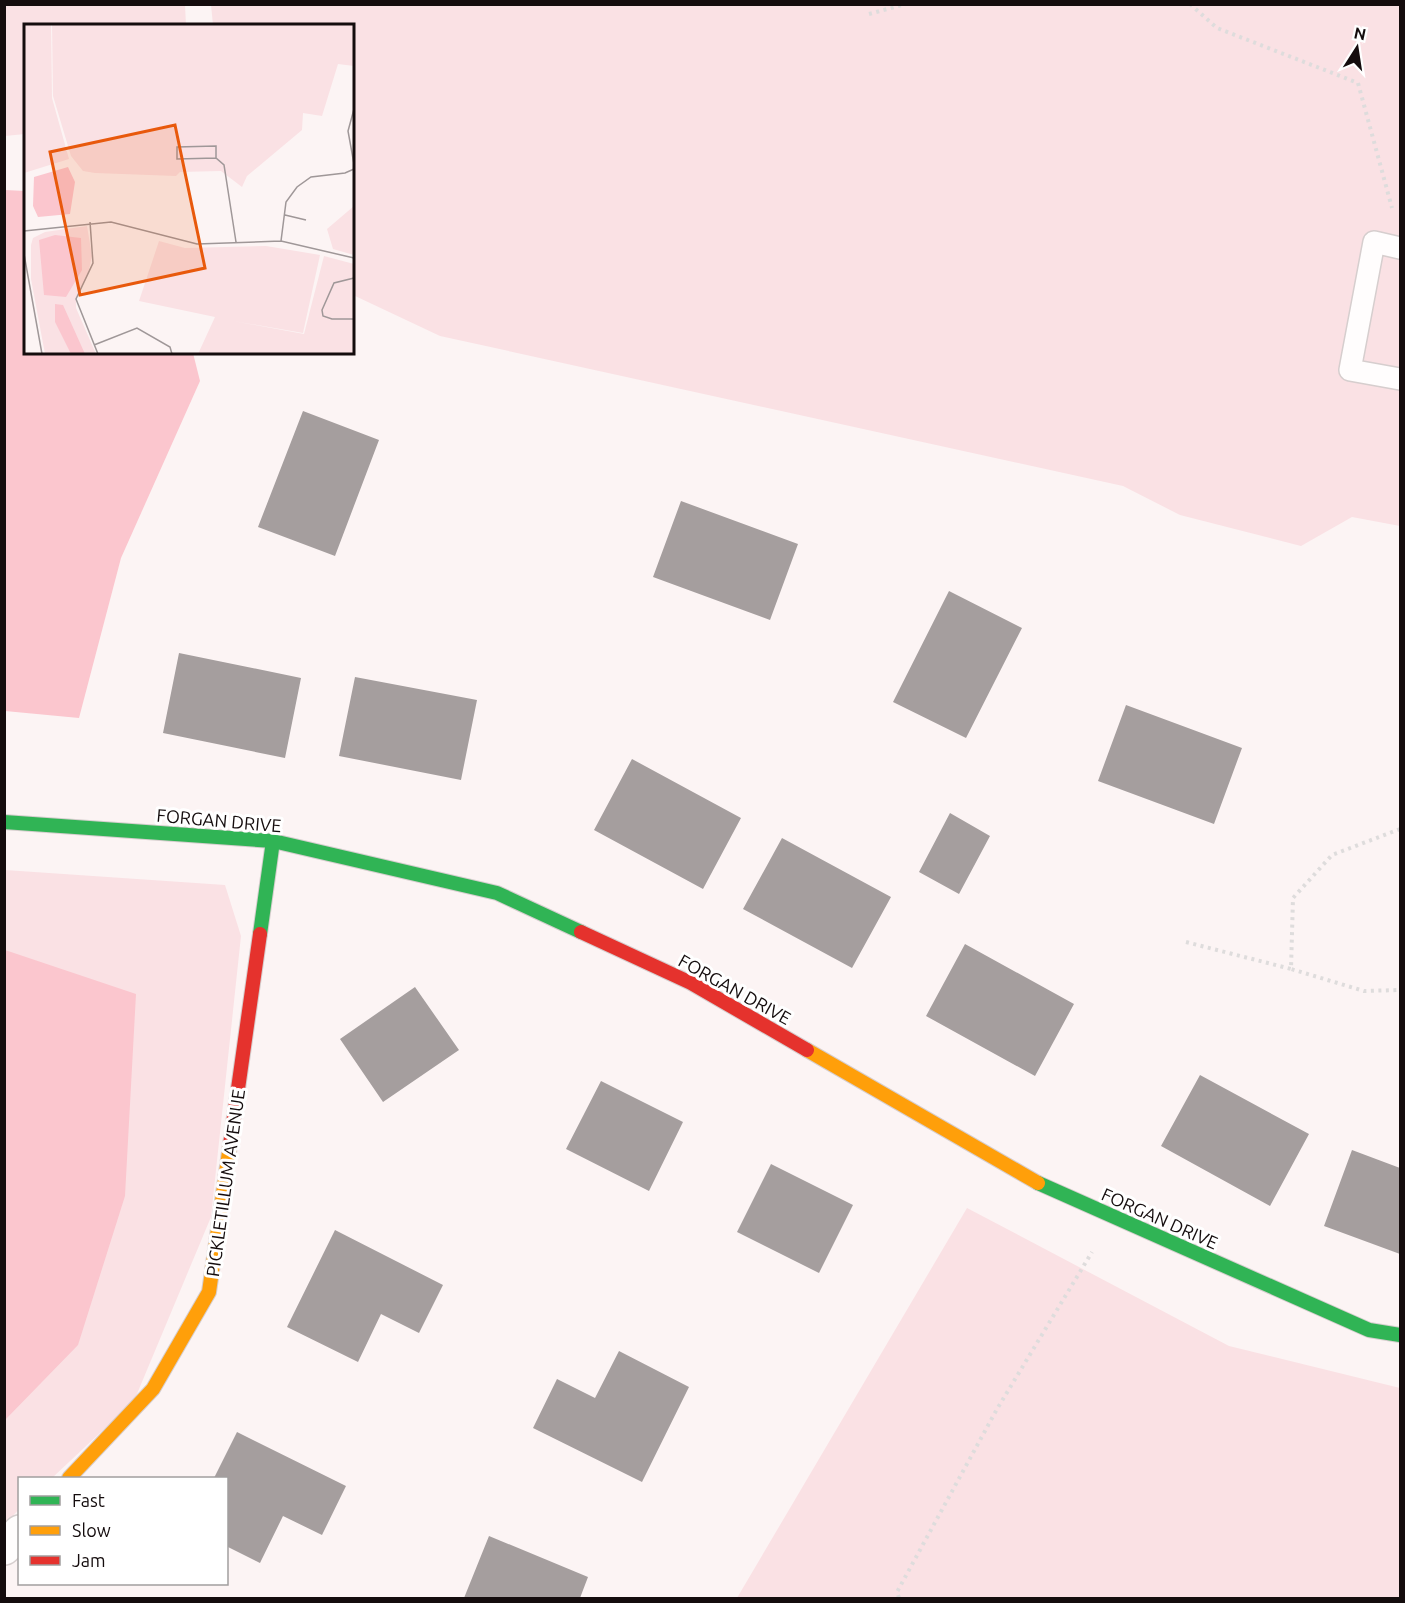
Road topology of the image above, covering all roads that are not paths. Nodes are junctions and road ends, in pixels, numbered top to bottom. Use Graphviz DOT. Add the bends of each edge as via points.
graph roads {
  1 [pos="1401,248"];
  2 [pos="1401,379"];
  3 [pos="4,822"];
  4 [pos="273,841"];
  5 [pos="1401,1335"];
  6 [pos="71,1477"];
  7 [pos="18,1534"];
  8 [pos="4,1548"];
  1 -- 2 [label="lane" via="1374,242 1350,370"];
  3 -- 4 [label="street, FORGAN DRIVE"];
  4 -- 5 [label="street, FORGAN DRIVE" via="497,893 691,982 1048,1189 1369,1330"];
  4 -- 6 [label="street, PICKLETILLUM AVENUE" via="209,1292 153,1389"];
  7 -- 8 [label="street"];
}
